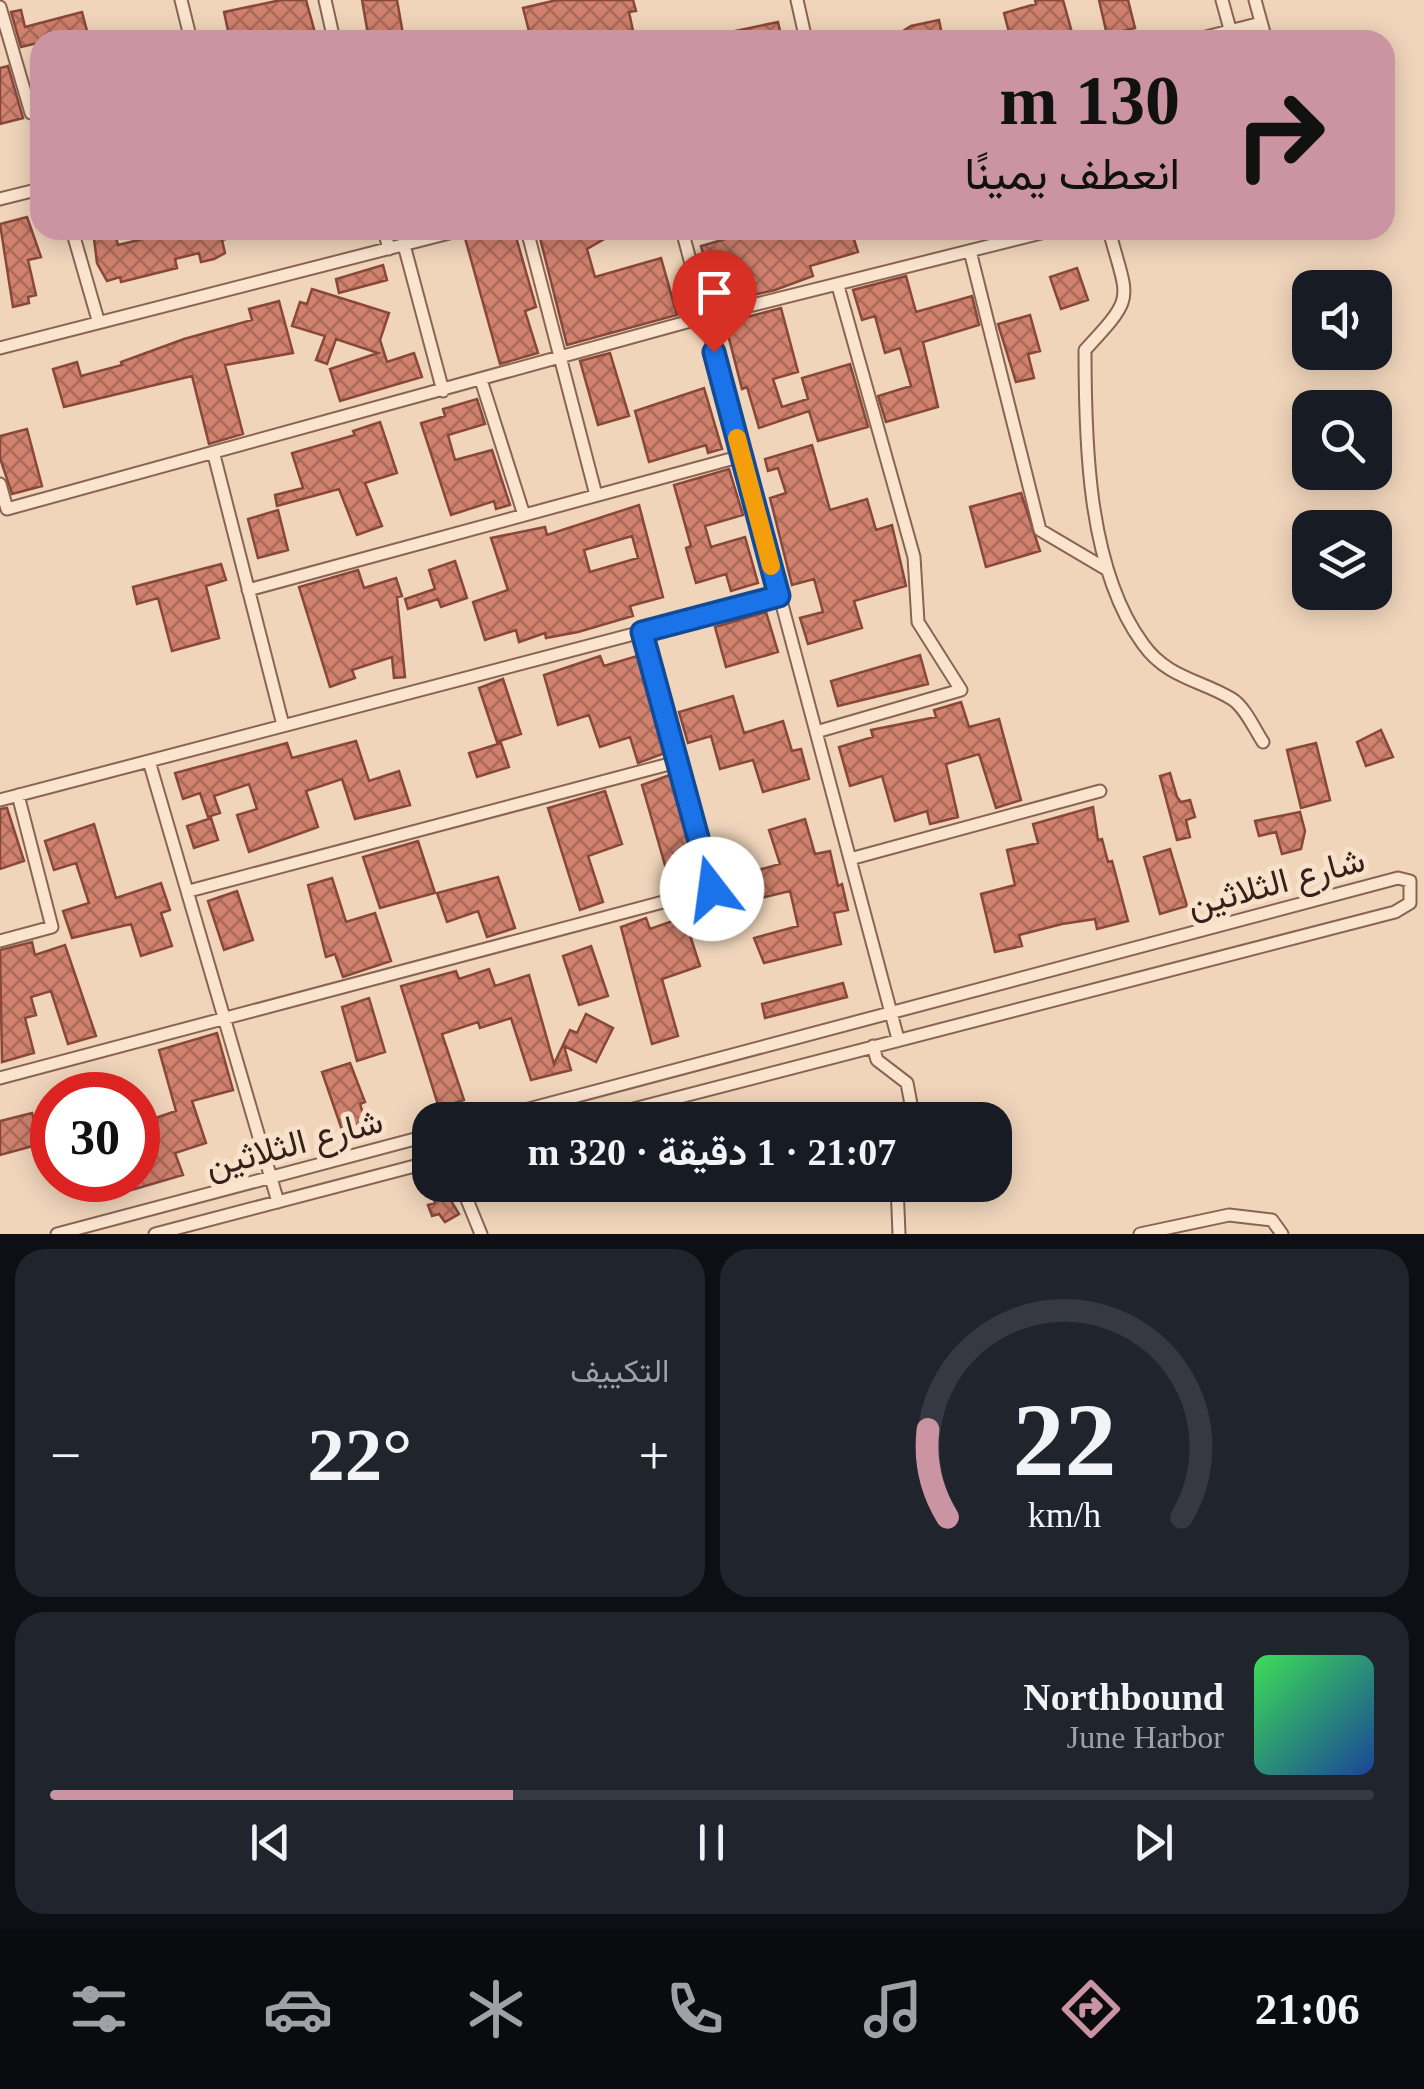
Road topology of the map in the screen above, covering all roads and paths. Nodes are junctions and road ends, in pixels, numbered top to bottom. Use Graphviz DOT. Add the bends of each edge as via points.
graph roads {
  1 [pos="181,0"];
  2 [pos="324,0"];
  3 [pos="797,0"];
  4 [pos="1222,0"];
  5 [pos="1255,0"];
  6 [pos="0,7"];
  7 [pos="1261,24"];
  8 [pos="188,30"];
  9 [pos="332,30"];
  10 [pos="804,30"];
  11 [pos="1230,30"];
  12 [pos="1246,30"];
  13 [pos="1263,30"];
  14 [pos="6,55"];
  15 [pos="30,111"];
  16 [pos="30,192"];
  17 [pos="0,199"];
  18 [pos="75,240"];
  19 [pos="387,240"];
  20 [pos="423,240"];
  21 [pos="530,240"];
  22 [pos="685,240"];
  23 [pos="1013,240"];
  24 [pos="1112,240"];
  25 [pos="404,245"];
  26 [pos="389,249"];
  27 [pos="970,251"];
  28 [pos="838,286"];
  29 [pos="705,318"];
  30 [pos="98,320"];
  31 [pos="0,348"];
  32 [pos="560,358"];
  33 [pos="481,380"];
  34 [pos="443,391"];
  35 [pos="214,455"];
  36 [pos="742,456"];
  37 [pos="0,484"];
  38 [pos="596,496"];
  39 [pos="524,515"];
  40 [pos="1106,569"];
  41 [pos="248,590"];
  42 [pos="779,596"];
  43 [pos="642,632"];
  44 [pos="283,726"];
  45 [pos="816,732"];
  46 [pos="1263,742"];
  47 [pos="149,760"];
  48 [pos="677,762"];
  49 [pos="1100,791"];
  50 [pos="18,795"];
  51 [pos="0,800"];
  52 [pos="850,859"];
  53 [pos="189,892"];
  54 [pos="0,941"];
  55 [pos="890,1010"];
  56 [pos="227,1020"];
  57 [pos="898,1040"];
  58 [pos="873,1046"];
  59 [pos="0,1078"];
  60 [pos="552,1102"];
  61 [pos="660,1102"];
  62 [pos="911,1102"];
  63 [pos="412,1140"];
  64 [pos="412,1167"];
  65 [pos="273,1177"];
  66 [pos="278,1202"];
  67 [pos="468,1202"];
  68 [pos="897,1202"];
  69 [pos="57,1234"];
  70 [pos="156,1234"];
  71 [pos="481,1234"];
  72 [pos="899,1234"];
  73 [pos="1140,1234"];
  74 [pos="1282,1234"];
  1 -- 8 [label="street"];
  2 -- 9 [label="street"];
  3 -- 10 [label="street"];
  4 -- 11 [label="street"];
  5 -- 7 [label="street"];
  6 -- 14 [label="street"];
  7 -- 12 [label="street"];
  7 -- 13 [label="street"];
  14 -- 15 [label="street"];
  16 -- 17 [label="street"];
  18 -- 30 [label="street"];
  19 -- 26 [label="street"];
  20 -- 25 [label="street"];
  21 -- 32 [label="street"];
  22 -- 29 [label="street"];
  23 -- 27 [label="street"];
  24 -- 40 [label="street" via="1126,293 1122,313 1085,350 1084,455"];
  25 -- 26 [label="street"];
  25 -- 34 [label="street"];
  26 -- 30 [label="street"];
  27 -- 28 [label="street"];
  27 -- 40 [label="street" via="1040,530"];
  28 -- 29 [label="street"];
  28 -- 45 [label="street" via="914,557 918,622 962,690"];
  29 -- 32 [label="street"];
  29 -- 36 [label="street"];
  30 -- 31 [label="street"];
  32 -- 33 [label="street"];
  32 -- 38 [label="street"];
  33 -- 34 [label="street"];
  33 -- 39 [label="street"];
  34 -- 35 [label="street"];
  35 -- 37 [label="street" via="7,509"];
  35 -- 41 [label="street"];
  36 -- 38 [label="street"];
  36 -- 42 [label="street"];
  38 -- 39 [label="street"];
  39 -- 41 [label="street"];
  40 -- 46 [label="street" via="1143,645 1184,680 1235,700"];
  41 -- 44 [label="street"];
  42 -- 43 [label="street"];
  42 -- 45 [label="street"];
  43 -- 44 [label="street"];
  43 -- 48 [label="street"];
  44 -- 47 [label="street"];
  45 -- 52 [label="street"];
  47 -- 50 [label="street"];
  47 -- 53 [label="street"];
  48 -- 53 [label="street"];
  48 -- 56 [label="street" via="712,889"];
  49 -- 52 [label="street"];
  50 -- 51 [label="street"];
  50 -- 54 [label="street" via="52,927"];
  52 -- 55 [label="street"];
  53 -- 56 [label="street"];
  55 -- 57 [label="street"];
  55 -- 57 [label="street, شارع الثلاثين" via="1398,878 1410,881 1410,903 1396,912"];
  55 -- 60 [label="street, شارع الثلاثين"];
  56 -- 59 [label="street"];
  56 -- 65 [label="street"];
  57 -- 58 [label="street, شارع الثلاثين"];
  58 -- 61 [label="street, شارع الثلاثين"];
  58 -- 62 [label="street" via="877,1060 907,1083"];
  63 -- 65 [label="street, شارع الثلاثين"];
  64 -- 66 [label="street, شارع الثلاثين"];
  65 -- 66 [label="street"];
  65 -- 69 [label="street, شارع الثلاثين"];
  66 -- 70 [label="street, شارع الثلاثين"];
  67 -- 71 [label="street"];
  68 -- 72 [label="street"];
  73 -- 74 [label="street" via="1230,1215 1272,1220"];
}
